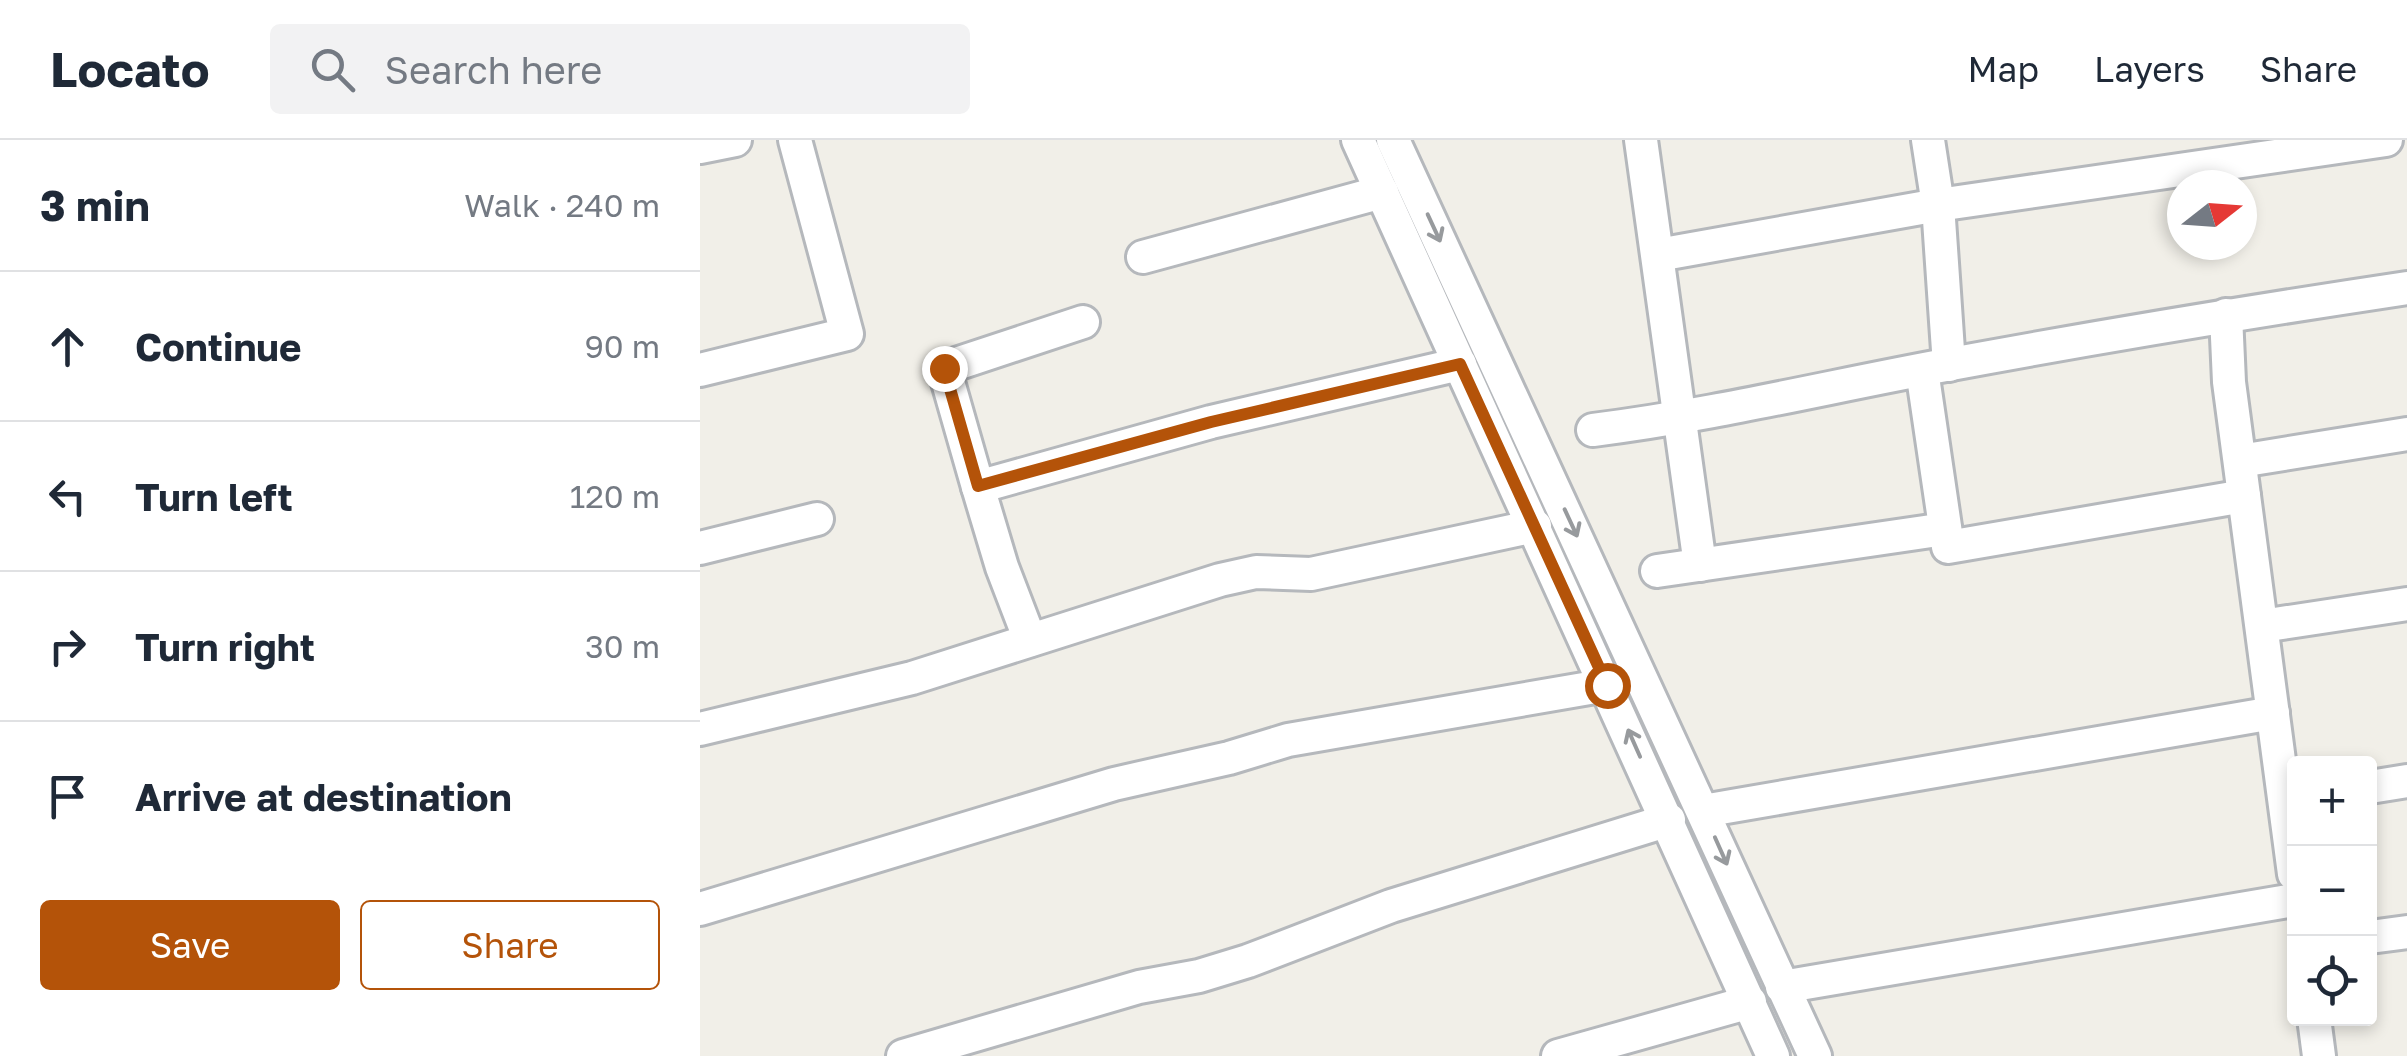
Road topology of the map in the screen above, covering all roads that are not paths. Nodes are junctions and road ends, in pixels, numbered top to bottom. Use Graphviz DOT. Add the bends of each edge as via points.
graph roads {
  1 [pos="735,140"];
  2 [pos="795,140"];
  3 [pos="1358,140"];
  4 [pos="1393,140"];
  5 [pos="1641,140"];
  6 [pos="1928,140"];
  7 [pos="2386,140"];
  8 [pos="700,147"];
  9 [pos="2274,148"];
  10 [pos="1382,192"];
  11 [pos="1938,205"];
  12 [pos="1658,255"];
  13 [pos="1142,257"];
  14 [pos="2407,288"];
  15 [pos="2226,315"];
  16 [pos="1083,322"];
  17 [pos="1460,364"];
  18 [pos="1936,367"];
  19 [pos="700,370"];
  20 [pos="1682,419"];
  21 [pos="1592,430"];
  22 [pos="2407,434"];
  23 [pos="2240,461"];
  24 [pos="978,486"];
  25 [pos="2244,496"];
  26 [pos="817,519"];
  27 [pos="1534,526"];
  28 [pos="1945,529"];
  29 [pos="700,548"];
  30 [pos="1700,565"];
  31 [pos="1657,571"];
  32 [pos="2407,604"];
  33 [pos="2262,626"];
  34 [pos="1030,640"];
  35 [pos="1607,685"];
  36 [pos="2273,713"];
  37 [pos="700,730"];
  38 [pos="2407,781"];
  39 [pos="2287,783"];
  40 [pos="2377,785"];
  41 [pos="1703,811"];
  42 [pos="1669,820"];
  43 [pos="2287,901"];
  44 [pos="700,909"];
  45 [pos="2407,932"];
  46 [pos="2377,936"];
  47 [pos="1782,987"];
  48 [pos="1750,1002"];
  49 [pos="2315,1026"];
  50 [pos="903,1056"];
  51 [pos="1558,1056"];
  52 [pos="1774,1056"];
  53 [pos="1816,1056"];
  54 [pos="2319,1056"];
  1 -- 8 [label="street"];
  2 -- 19 [label="street" via="847,334"];
  3 -- 10 [label="street"];
  4 -- 41 [label="street, one-way"];
  5 -- 12 [label="street"];
  6 -- 11 [label="street"];
  7 -- 9 [label="street"];
  9 -- 11 [label="street"];
  10 -- 13 [label="street"];
  10 -- 17 [label="street"];
  11 -- 12 [label="street"];
  11 -- 18 [label="street"];
  12 -- 20 [label="street"];
  14 -- 15 [label="street"];
  15 -- 18 [label="street"];
  15 -- 23 [label="street"];
  16 -- 24 [label="street" via="944,368"];
  17 -- 24 [label="street"];
  17 -- 27 [label="street"];
  18 -- 20 [label="street"];
  18 -- 28 [label="street"];
  20 -- 21 [label="street"];
  20 -- 30 [label="street"];
  22 -- 23 [label="street"];
  23 -- 25 [label="street"];
  24 -- 34 [label="street"];
  25 -- 28 [label="street" via="1948,547"];
  25 -- 33 [label="street"];
  26 -- 29 [label="street"];
  27 -- 34 [label="street" via="1311,574 1256,572 1220,580"];
  27 -- 35 [label="street"];
  28 -- 30 [label="street"];
  30 -- 31 [label="street"];
  32 -- 33 [label="street"];
  33 -- 36 [label="street"];
  34 -- 37 [label="street" via="912,678"];
  42 -- 35 [label="street, one-way"];
  35 -- 44 [label="street" via="1288,740 1114,784"];
  36 -- 39 [label="street"];
  36 -- 41 [label="street"];
  38 -- 40 [label="street"];
  41 -- 47 [label="street, one-way"];
  42 -- 48 [label="street"];
  42 -- 50 [label="street" via="1390,906 1248,961"];
  43 -- 47 [label="street"];
  45 -- 46 [label="street"];
  47 -- 53 [label="street"];
  48 -- 51 [label="street"];
  48 -- 52 [label="street"];
  49 -- 54 [label="street"];
}
